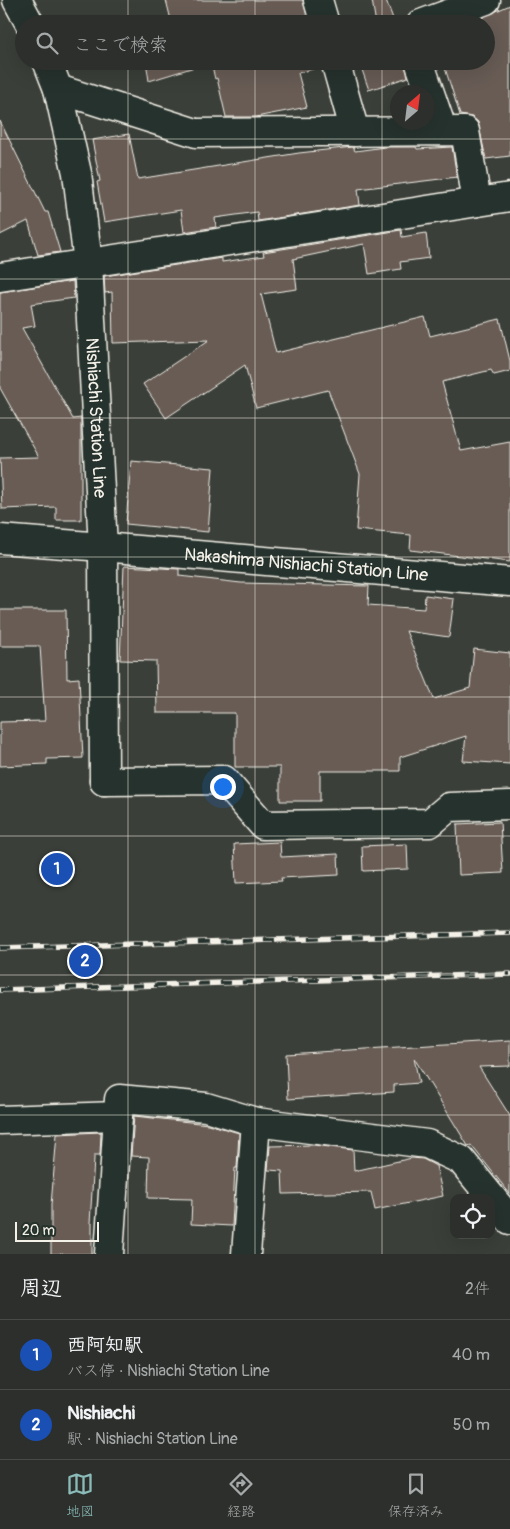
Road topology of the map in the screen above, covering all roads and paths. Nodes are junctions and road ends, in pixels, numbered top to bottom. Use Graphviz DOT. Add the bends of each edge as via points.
graph roads {
  1 [pos="17,0"];
  2 [pos="318,0"];
  3 [pos="486,0"];
  4 [pos="25,15"];
  5 [pos="322,15"];
  6 [pos="445,15"];
  7 [pos="51,70"];
  8 [pos="338,70"];
  9 [pos="422,70"];
  10 [pos="58,88"];
  11 [pos="443,131"];
  12 [pos="355,132"];
  13 [pos="510,197"];
  14 [pos="477,202"];
  15 [pos="88,262"];
  16 [pos="0,277"];
  17 [pos="0,539"];
  18 [pos="103,547"];
  19 [pos="510,582"];
  20 [pos="510,805"];
  21 [pos="118,1116"];
  22 [pos="0,1120"];
  23 [pos="256,1122"];
  24 [pos="510,1220"];
  25 [pos="109,1254"];
  26 [pos="246,1254"];
  1 -- 4 [label="street"];
  2 -- 5 [label="street"];
  3 -- 6 [label="street"];
  7 -- 10 [label="street, Nishiachi Station Line"];
  8 -- 12 [label="street"];
  9 -- 11 [label="street"];
  10 -- 12 [label="street" via="196,133"];
  10 -- 15 [label="street, Nishiachi Station Line" via="77,173"];
  11 -- 12 [label="street"];
  11 -- 14 [label="street" via="465,131"];
  13 -- 14 [label="street"];
  14 -- 15 [label="street"];
  15 -- 16 [label="street"];
  15 -- 18 [label="street, Nishiachi Station Line"];
  17 -- 18 [label="street, Nakashima Nishiachi Station Line"];
  18 -- 19 [label="street, Nakashima Nishiachi Station Line"];
  18 -- 20 [label="street, Nishiachi Station Line" via="104,781 224,780 262,825 430,823 449,807"];
  21 -- 22 [label="street"];
  21 -- 23 [label="street" via="119,1099 206,1107"];
  21 -- 25 [label="street"];
  23 -- 24 [label="street" via="427,1144 461,1160"];
  23 -- 26 [label="street"];
}
